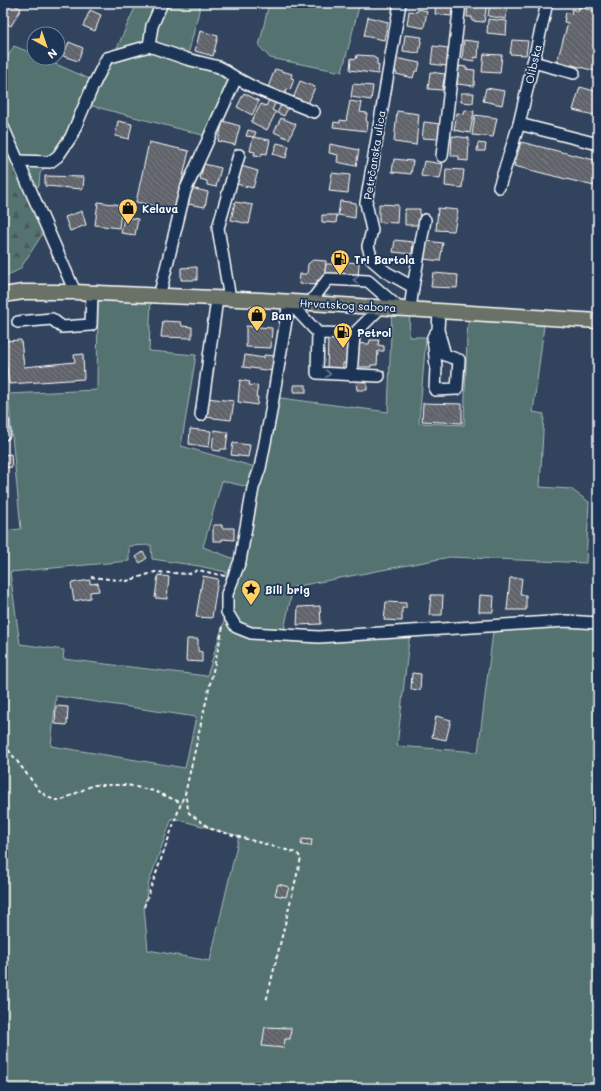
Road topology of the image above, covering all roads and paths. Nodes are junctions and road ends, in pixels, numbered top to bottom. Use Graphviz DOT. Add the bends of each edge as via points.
graph roads {
  1 [pos="162,3"];
  2 [pos="400,3"];
  3 [pos="460,3"];
  4 [pos="547,3"];
  5 [pos="149,46"];
  6 [pos="533,62"];
  7 [pos="574,73"];
  8 [pos="236,78"];
  9 [pos="314,112"];
  10 [pos="519,124"];
  11 [pos="3,127"];
  12 [pos="598,144"];
  13 [pos="239,155"];
  14 [pos="442,156"];
  15 [pos="18,161"];
  16 [pos="499,187"];
  17 [pos="425,220"];
  18 [pos="413,287"];
  19 [pos="75,292"];
  20 [pos="92,293"];
  21 [pos="3,296"];
  22 [pos="159,297"];
  23 [pos="224,299"];
  24 [pos="289,302"];
  25 [pos="310,303"];
  26 [pos="381,307"];
  27 [pos="404,309"];
  28 [pos="439,311"];
  29 [pos="598,321"];
  30 [pos="18,322"];
  31 [pos="438,330"];
  32 [pos="318,333"];
  33 [pos="354,334"];
  34 [pos="351,375"];
  35 [pos="379,376"];
  36 [pos="201,415"];
  37 [pos="3,422"];
  38 [pos="3,434"];
  39 [pos="92,577"];
  40 [pos="234,578"];
  41 [pos="227,612"];
  42 [pos="598,623"];
  43 [pos="3,745"];
  44 [pos="185,794"];
  45 [pos="182,803"];
  46 [pos="144,907"];
  47 [pos="266,1002"];
  1 -- 5 [label="street" via="152,26"];
  2 -- 18 [label="street, Petrčanska ulica" via="366,203 372,230 368,246 372,260 386,272"];
  3 -- 14 [label="street"];
  4 -- 6 [label="street, Olibska"];
  5 -- 8 [label="street" via="218,67"];
  5 -- 15 [label="street" via="107,58 71,137 58,156 50,162"];
  6 -- 7 [label="street"];
  6 -- 10 [label="street, Olibska"];
  8 -- 9 [label="street"];
  8 -- 22 [label="street" via="185,191"];
  10 -- 12 [label="street"];
  10 -- 16 [label="street, Olibska"];
  11 -- 15 [label="street"];
  13 -- 23 [label="street" via="218,228"];
  15 -- 19 [label="street"];
  17 -- 18 [label="street"];
  18 -- 27 [label="street"];
  19 -- 20 [label="main road, Hrvatskog sabora"];
  19 -- 21 [label="main road, Hrvatskog sabora" via="23,292"];
  20 -- 22 [label="main road, Hrvatskog sabora"];
  20 -- 30 [label="street" via="91,325 62,328 52,319"];
  22 -- 23 [label="main road, Hrvatskog sabora"];
  23 -- 24 [label="main road, Hrvatskog sabora"];
  23 -- 36 [label="street"];
  24 -- 25 [label="main road, Hrvatskog sabora"];
  24 -- 32 [label="street"];
  24 -- 40 [label="street" via="260,468 253,488 240,561"];
  25 -- 26 [label="main road, Hrvatskog sabora"];
  27 -- 25 [label="street, one-way" via="368,281 328,279"];
  26 -- 27 [label="main road, Hrvatskog sabora"];
  26 -- 33 [label="street"];
  27 -- 28 [label="main road, Hrvatskog sabora"];
  28 -- 29 [label="main road, Hrvatskog sabora"];
  28 -- 31 [label="street"];
  31 -- 31 [label="street" via="433,336 435,390 457,390 459,360 446,355"];
  32 -- 33 [label="street"];
  32 -- 34 [label="street, one-way" via="317,373"];
  33 -- 34 [label="street"];
  34 -- 35 [label="street"];
  37 -- 38 [label="street"];
  39 -- 40 [label="path" via="127,581 155,572 189,574 198,570"];
  40 -- 41 [label="street" via="228,594"];
  41 -- 42 [label="street" via="236,627 251,633 319,637 566,621"];
  41 -- 44 [label="path"];
  43 -- 45 [label="path" via="39,790 54,800 62,800 93,785 127,785 154,791"];
  44 -- 45 [label="path"];
  44 -- 47 [label="path" via="189,813 211,829 297,853 301,858"];
  45 -- 46 [label="path"];
}
